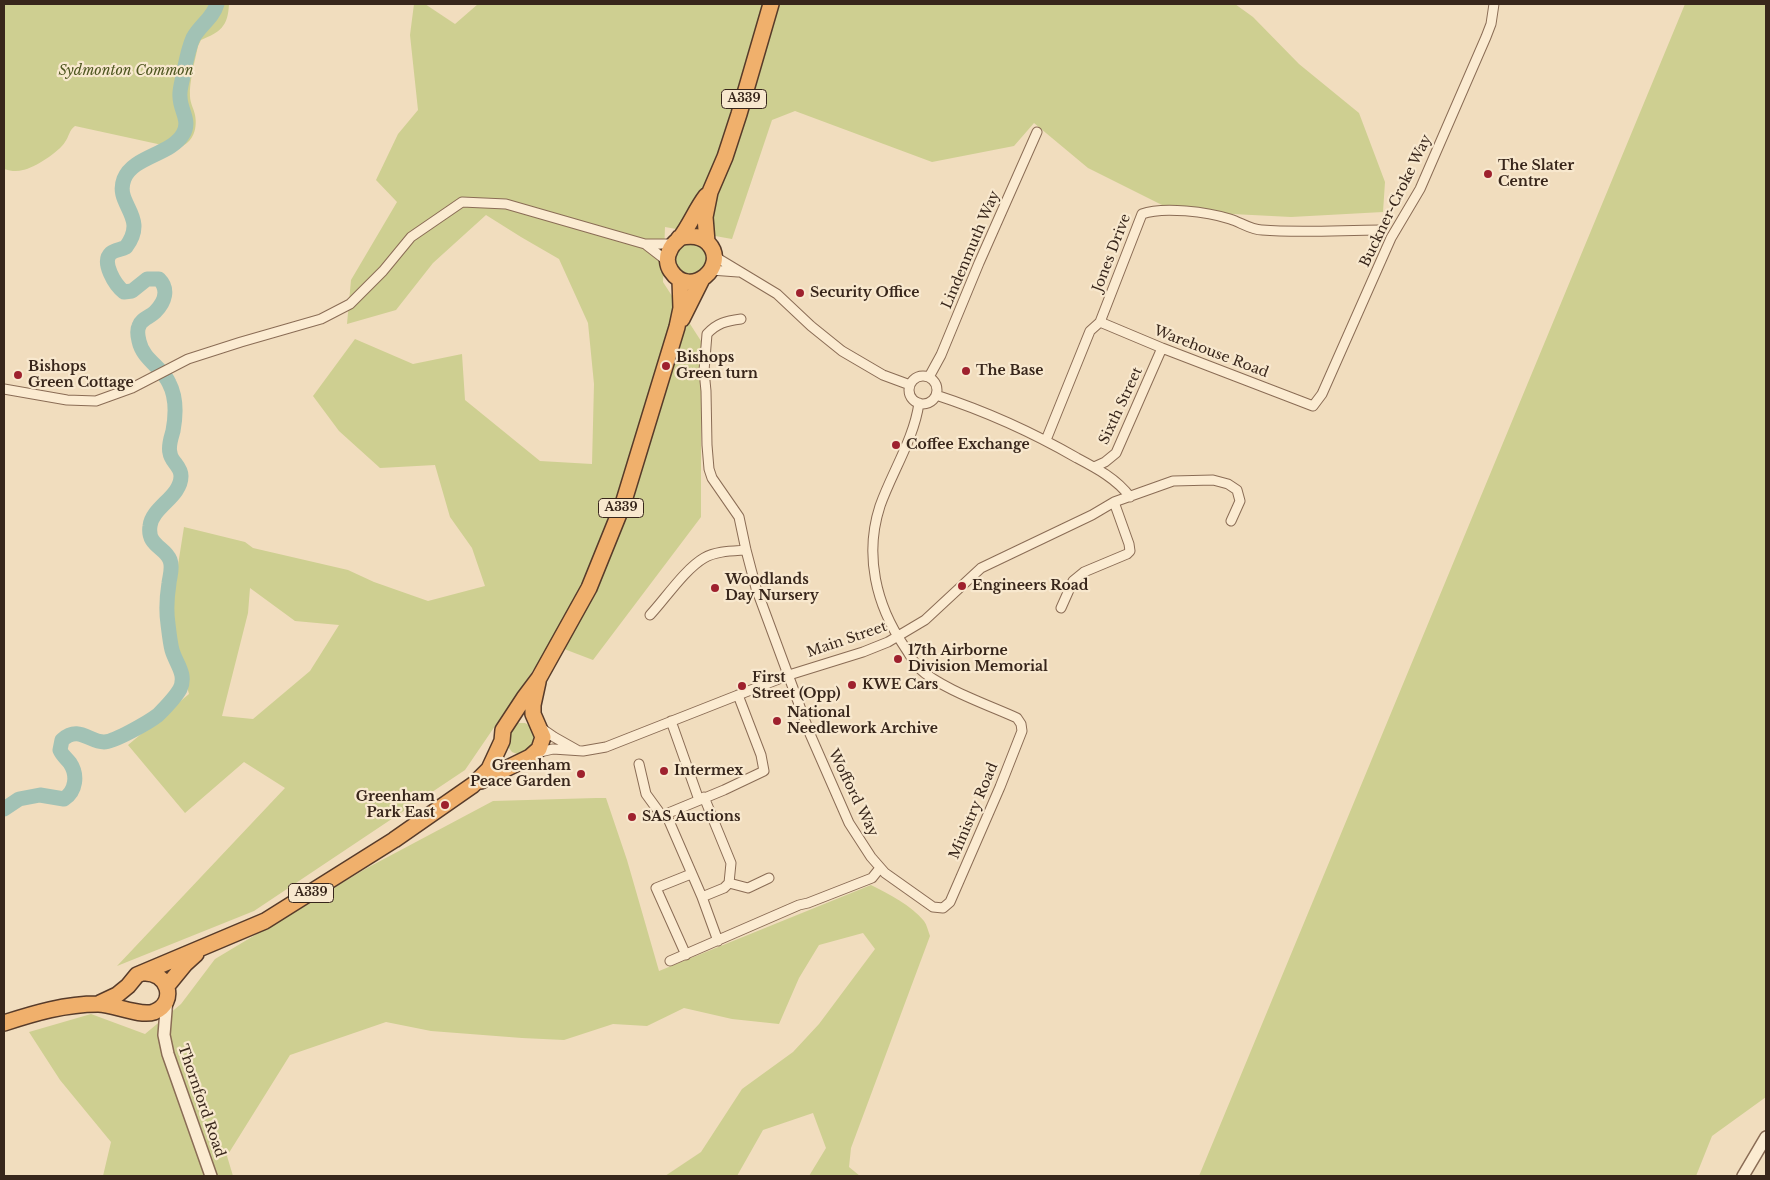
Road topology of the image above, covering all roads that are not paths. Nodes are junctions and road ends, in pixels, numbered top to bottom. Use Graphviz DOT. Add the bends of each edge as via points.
graph roads {
  1 [pos="771,4"];
  2 [pos="1494,4"];
  3 [pos="1037,132"];
  4 [pos="710,192"];
  5 [pos="1381,230"];
  6 [pos="676,241"];
  7 [pos="645,244"];
  8 [pos="710,247"];
  9 [pos="668,261"];
  10 [pos="740,272"];
  11 [pos="706,275"];
  12 [pos="680,280"];
  13 [pos="741,319"];
  14 [pos="1100,322"];
  15 [pos="677,327"];
  16 [pos="1162,348"];
  17 [pos="929,377"];
  18 [pos="910,385"];
  19 [pos="4,389"];
  20 [pos="936,395"];
  21 [pos="919,403"];
  22 [pos="1313,406"];
  23 [pos="1046,440"];
  24 [pos="1094,467"];
  25 [pos="1130,497"];
  26 [pos="1114,502"];
  27 [pos="1231,521"];
  28 [pos="746,550"];
  29 [pos="1060,608"];
  30 [pos="650,615"];
  31 [pos="897,638"];
  32 [pos="789,675"];
  33 [pos="539,678"];
  34 [pos="738,695"];
  35 [pos="671,721"];
  36 [pos="537,724"];
  37 [pos="506,725"];
  38 [pos="502,741"];
  39 [pos="577,750"];
  40 [pos="532,755"];
  41 [pos="639,764"];
  42 [pos="473,785"];
  43 [pos="701,798"];
  44 [pos="666,814"];
  45 [pos="880,868"];
  46 [pos="691,874"];
  47 [pos="769,878"];
  48 [pos="729,883"];
  49 [pos="702,897"];
  50 [pos="950,902"];
  51 [pos="718,941"];
  52 [pos="207,946"];
  53 [pos="686,955"];
  54 [pos="670,961"];
  55 [pos="143,973"];
  56 [pos="128,986"];
  57 [pos="167,992"];
  58 [pos="100,1004"];
  59 [pos="142,1012"];
  60 [pos="4,1024"];
  61 [pos="164,1035"];
  62 [pos="1766,1138"];
  63 [pos="211,1176"];
  64 [pos="1744,1176"];
  1 -- 4 [label="highway, A339" via="739,114"];
  2 -- 22 [label="street, Buckner-Croke Way" via="1486,37 1420,189 1391,238 1322,394"];
  3 -- 17 [label="street, Lindenmuth Way"];
  4 -- 6 [label="highway, A339"];
  4 -- 8 [label="highway, A339" via="705,217"];
  5 -- 14 [label="street, Jones Drive" via="1260,230 1221,216 1150,211 1142,214"];
  6 -- 7 [label="street"];
  6 -- 8 [label="highway" via="693,236"];
  6 -- 9 [label="highway"];
  7 -- 9 [label="street"];
  7 -- 19 [label="street" via="506,204 462,202 411,237 350,304 321,319 188,359 132,388 96,401 67,400"];
  8 -- 10 [label="street" via="720,259"];
  8 -- 11 [label="highway" via="714,262"];
  9 -- 12 [label="highway" via="669,269"];
  10 -- 11 [label="street"];
  10 -- 18 [label="street" via="777,294 842,350 883,375"];
  11 -- 12 [label="highway" via="691,282"];
  11 -- 15 [label="highway, A339"];
  12 -- 15 [label="highway, A339" via="681,308"];
  13 -- 28 [label="street, Wofford Way" via="724,321 707,334 704,371 707,445 712,478 739,517"];
  14 -- 16 [label="street, Warehouse Road"];
  14 -- 23 [label="street, Jones Drive" via="1090,331"];
  15 -- 33 [label="highway, A339" via="612,532 581,604"];
  16 -- 22 [label="street, Warehouse Road"];
  16 -- 24 [label="street, Sixth Street" via="1116,453"];
  17 -- 18 [label="street" via="920,376"];
  17 -- 20 [label="street" via="936,387"];
  18 -- 21 [label="street" via="912,398"];
  20 -- 21 [label="street" via="931,401"];
  20 -- 23 [label="street"];
  21 -- 31 [label="street" via="915,421 880,505 873,544 878,593"];
  23 -- 24 [label="street"];
  24 -- 25 [label="street" via="1119,484"];
  25 -- 26 [label="street, Main Street"];
  25 -- 27 [label="street, Main Street" via="1173,481 1213,480 1238,490 1240,501"];
  26 -- 29 [label="street" via="1130,551 1084,572 1073,581"];
  26 -- 31 [label="street, Main Street" via="981,568 925,620"];
  28 -- 30 [label="street" via="704,558"];
  28 -- 32 [label="street, Wofford Way" via="766,618"];
  31 -- 32 [label="street, Main Street"];
  31 -- 50 [label="street, Ministry Road" via="918,668 932,678 1017,718 1021,724 1022,731 1000,787"];
  32 -- 34 [label="street, Main Street"];
  32 -- 45 [label="street, Wofford Way" via="841,806"];
  33 -- 36 [label="highway, A339" via="533,705"];
  33 -- 37 [label="highway, A339"];
  34 -- 35 [label="street, Main Street"];
  34 -- 43 [label="street" via="764,771"];
  35 -- 39 [label="street, Main Street" via="606,747"];
  35 -- 43 [label="street"];
  36 -- 37 [label="highway" via="530,719 517,718"];
  36 -- 39 [label="street"];
  36 -- 40 [label="highway" via="542,743"];
  37 -- 38 [label="highway"];
  38 -- 40 [label="highway" via="509,754 523,758"];
  38 -- 42 [label="highway, A339" via="489,769"];
  39 -- 40 [label="street, Main Street" via="553,749"];
  40 -- 42 [label="highway, A339"];
  41 -- 44 [label="street" via="646,794 662,816"];
  42 -- 52 [label="highway, A339" via="394,840 265,921"];
  43 -- 44 [label="street"];
  43 -- 48 [label="street" via="731,863"];
  44 -- 46 [label="street"];
  45 -- 50 [label="street, Wofford Way" via="933,907 943,908"];
  45 -- 51 [label="street" via="872,878 799,905"];
  46 -- 49 [label="street"];
  46 -- 53 [label="street" via="656,888"];
  47 -- 48 [label="street" via="748,888"];
  48 -- 49 [label="street"];
  49 -- 51 [label="street"];
  51 -- 53 [label="street"];
  52 -- 55 [label="highway, A339"];
  52 -- 57 [label="highway, A339" via="185,964"];
  53 -- 54 [label="street"];
  55 -- 56 [label="highway" via="131,980"];
  55 -- 57 [label="highway" via="158,975 163,979"];
  56 -- 58 [label="highway"];
  56 -- 59 [label="highway" via="130,1003"];
  57 -- 59 [label="highway" via="161,1008 155,1012"];
  57 -- 61 [label="street, Thornford Road"];
  58 -- 59 [label="highway"];
  58 -- 60 [label="highway" via="67,1005"];
  59 -- 61 [label="street, Thornford Road"];
  61 -- 63 [label="street, Thornford Road"];
  62 -- 64 [label="street"];
}
